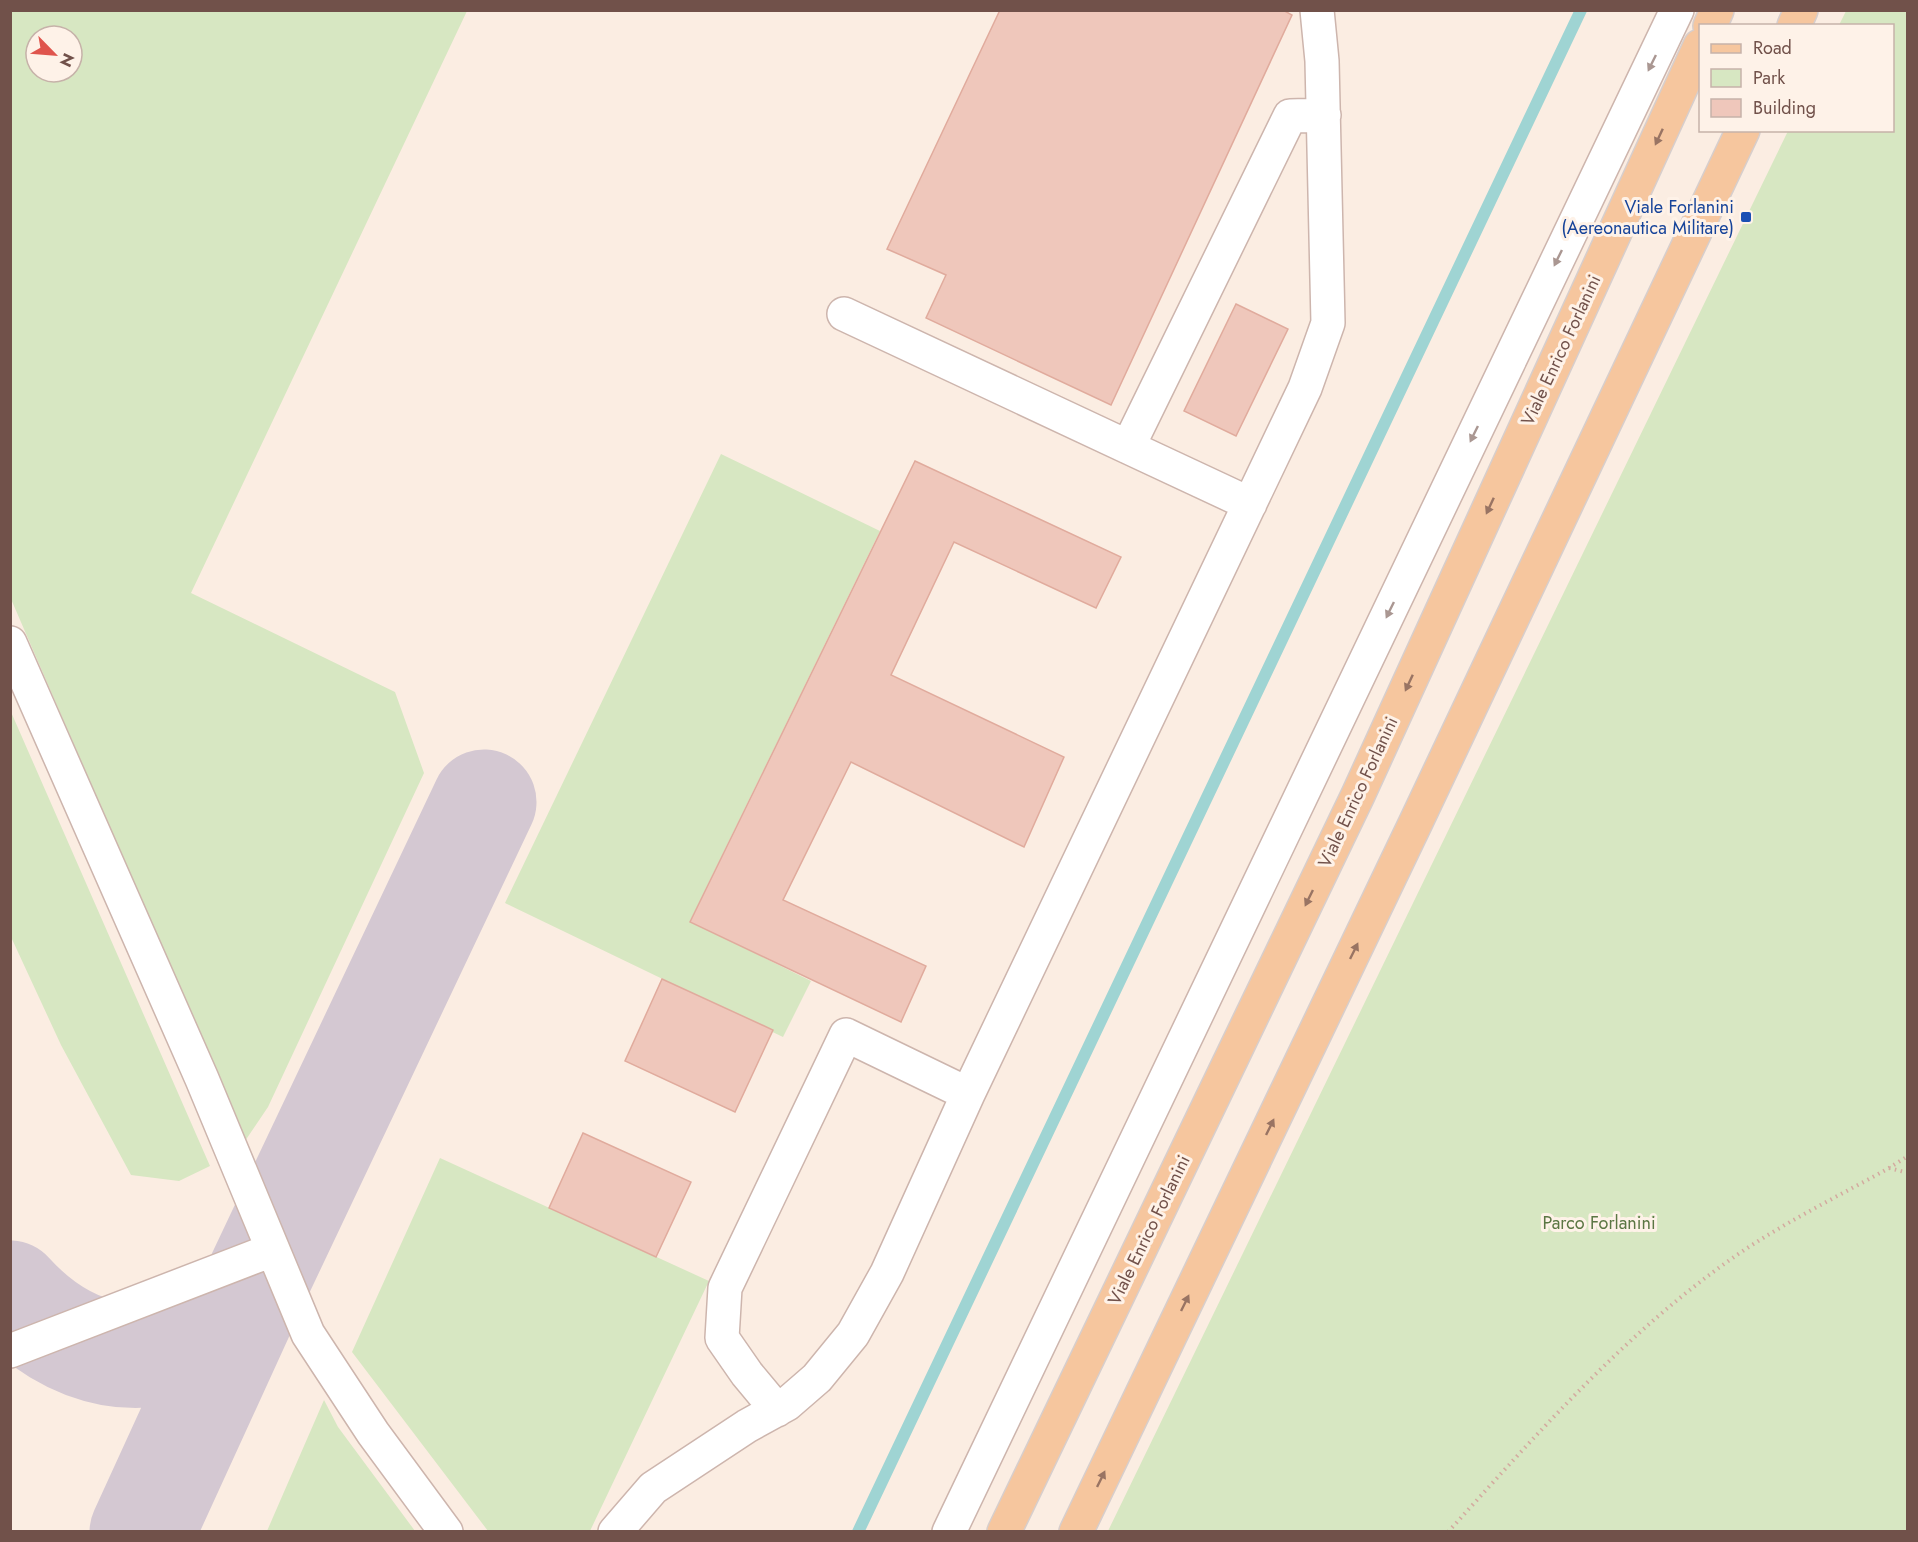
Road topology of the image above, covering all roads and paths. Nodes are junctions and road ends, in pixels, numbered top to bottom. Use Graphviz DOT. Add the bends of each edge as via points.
graph roads {
  1 [pos="1317,10"];
  2 [pos="1677,10"];
  3 [pos="1717,10"];
  4 [pos="1801,10"];
  5 [pos="1711,24"];
  6 [pos="1795,24"];
  7 [pos="1699,50"];
  8 [pos="1324,115"];
  9 [pos="1742,132"];
  10 [pos="844,314"];
  11 [pos="1128,447"];
  12 [pos="1250,504"];
  13 [pos="10,644"];
  14 [pos="968,1094"];
  15 [pos="1908,1156"];
  16 [pos="1889,1168"];
  17 [pos="1908,1173"];
  18 [pos="272,1250"];
  19 [pos="10,1351"];
  20 [pos="777,1410"];
  21 [pos="446,1532"];
  22 [pos="615,1532"];
  23 [pos="949,1532"];
  24 [pos="1004,1532"];
  25 [pos="1076,1532"];
  26 [pos="1448,1532"];
  1 -- 8 [label="lane"];
  2 -- 23 [label="lane, one-way"];
  3 -- 5 [label="main road"];
  4 -- 6 [label="main road"];
  7 -- 24 [label="main road, Viale Enrico Forlanini, one-way" via="1358,795"];
  8 -- 11 [label="lane" via="1290,116"];
  8 -- 12 [label="lane" via="1328,323 1305,388"];
  25 -- 9 [label="main road, one-way"];
  10 -- 11 [label="lane"];
  11 -- 12 [label="lane"];
  12 -- 14 [label="lane"];
  13 -- 18 [label="lane" via="202,1080"];
  14 -- 20 [label="lane" via="887,1273 853,1334 817,1378"];
  14 -- 20 [label="lane" via="846,1035 725,1288 722,1338"];
  15 -- 16 [label="path"];
  16 -- 17 [label="path"];
  16 -- 26 [label="path" via="1759,1240 1668,1307 1596,1372"];
  18 -- 19 [label="lane"];
  18 -- 21 [label="lane" via="308,1334 373,1433"];
  20 -- 22 [label="lane" via="653,1488"];
}
